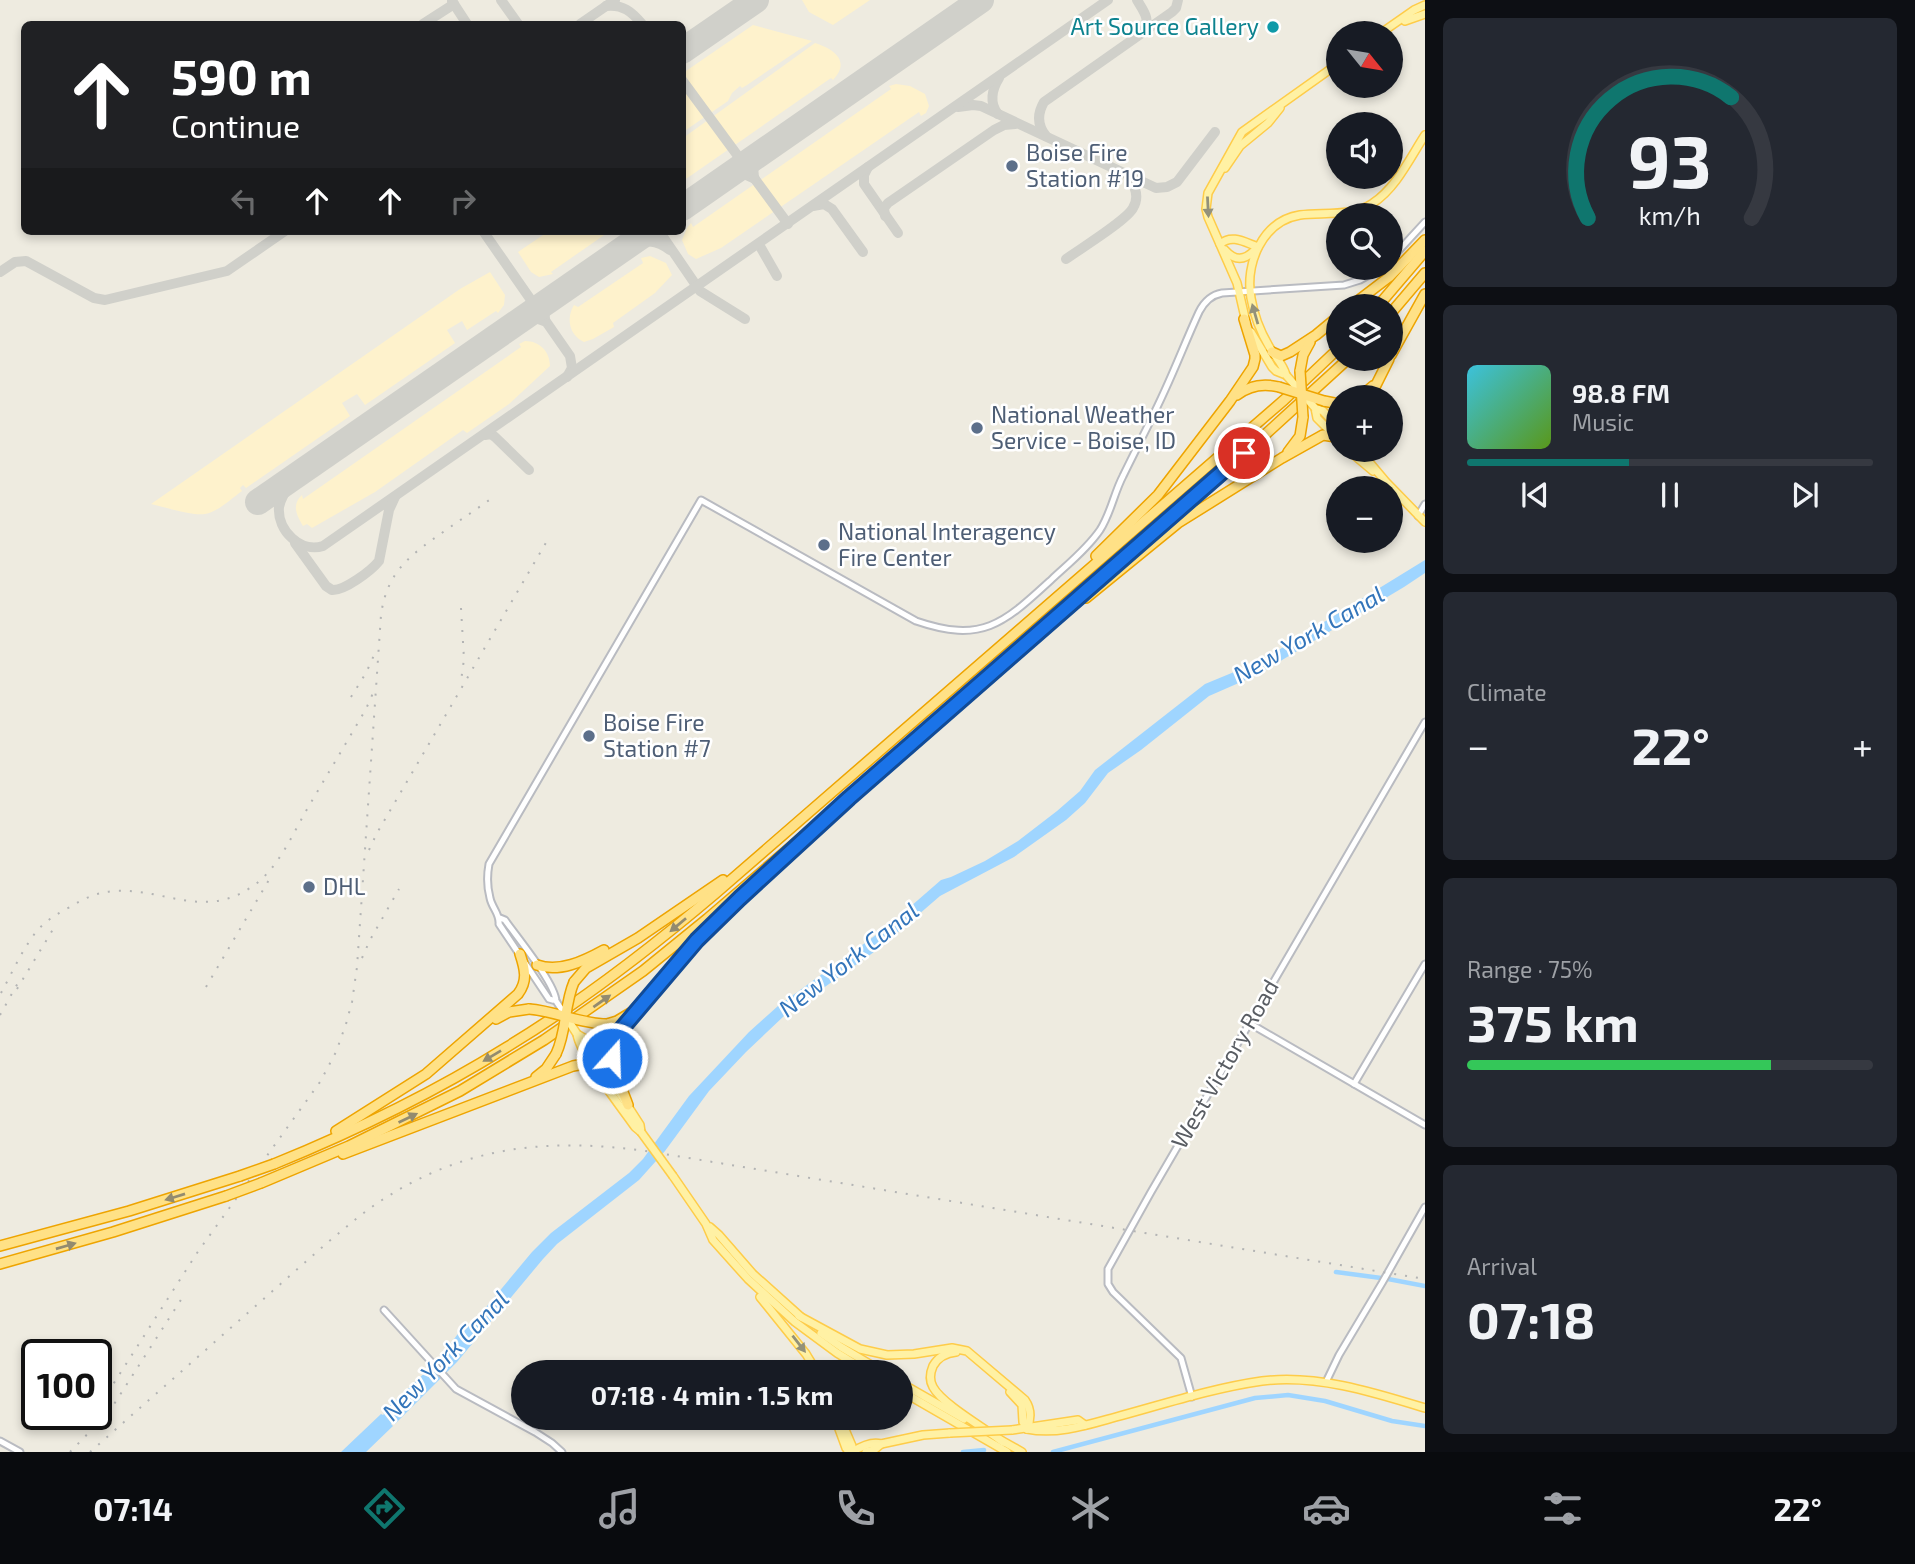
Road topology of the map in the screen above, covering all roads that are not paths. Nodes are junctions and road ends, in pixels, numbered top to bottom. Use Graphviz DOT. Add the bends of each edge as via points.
graph roads {
  1 [pos="1425,5"];
  2 [pos="1425,14"];
  3 [pos="1398,21"];
  4 [pos="1404,22"];
  5 [pos="1326,74"];
  6 [pos="1326,74"];
  7 [pos="1425,135"];
  8 [pos="1212,186"];
  9 [pos="1425,222"];
  10 [pos="1425,240"];
  11 [pos="1220,244"];
  12 [pos="1403,246"];
  13 [pos="1258,247"];
  14 [pos="1425,251"];
  15 [pos="1425,273"];
  16 [pos="1360,280"];
  17 [pos="1240,292"];
  18 [pos="1250,292"];
  19 [pos="1367,294"];
  20 [pos="1388,294"];
  21 [pos="1425,294"];
  22 [pos="1403,299"];
  23 [pos="1244,319"];
  24 [pos="1326,327"];
  25 [pos="1403,334"];
  26 [pos="1316,335"];
  27 [pos="1272,352"];
  28 [pos="1326,361"];
  29 [pos="1335,371"];
  30 [pos="1382,372"];
  31 [pos="1286,375"];
  32 [pos="1374,385"];
  33 [pos="1376,385"];
  34 [pos="1302,393"];
  35 [pos="1230,401"];
  36 [pos="1326,401"];
  37 [pos="1326,416"];
  38 [pos="1326,435"];
  39 [pos="1282,458"];
  40 [pos="1363,462"];
  41 [pos="1369,462"];
  42 [pos="1380,476"];
  43 [pos="1380,476"];
  44 [pos="1403,500"];
  45 [pos="1425,504"];
  46 [pos="1418,516"];
  47 [pos="1425,522"];
  48 [pos="1053,600"];
  49 [pos="1034,636"];
  50 [pos="1425,722"];
  51 [pos="849,798"];
  52 [pos="804,817"];
  53 [pos="671,915"];
  54 [pos="500,918"];
  55 [pos="520,954"];
  56 [pos="1425,964"];
  57 [pos="537,965"];
  58 [pos="669,973"];
  59 [pos="556,1001"];
  60 [pos="566,1017"];
  61 [pos="1249,1023"];
  62 [pos="577,1034"];
  63 [pos="471,1035"];
  64 [pos="595,1068"];
  65 [pos="1354,1084"];
  66 [pos="519,1086"];
  67 [pos="628,1105"];
  68 [pos="1425,1125"];
  69 [pos="641,1132"];
  70 [pos="296,1155"];
  71 [pos="279,1176"];
  72 [pos="1425,1207"];
  73 [pos="706,1224"];
  74 [pos="0,1246"];
  75 [pos="0,1264"];
  76 [pos="747,1279"];
  77 [pos="384,1310"];
  78 [pos="799,1316"];
  79 [pos="810,1360"];
  80 [pos="848,1360"];
  81 [pos="863,1360"];
  82 [pos="1325,1382"];
  83 [pos="913,1390"];
  84 [pos="1192,1397"];
  85 [pos="913,1398"];
  86 [pos="1425,1408"];
  87 [pos="1027,1429"];
  88 [pos="839,1430"];
  89 [pos="846,1430"];
  90 [pos="0,1441"];
  91 [pos="1003,1441"];
  92 [pos="881,1444"];
  93 [pos="20,1452"];
  94 [pos="562,1452"];
  95 [pos="851,1452"];
  96 [pos="866,1452"];
  97 [pos="1007,1452"];
  98 [pos="1022,1452"];
  1 -- 3 [label="main road"];
  2 -- 4 [label="main road"];
  5 -- 8 [label="main road" via="1242,132"];
  6 -- 8 [label="main road" via="1277,110 1240,146"];
  7 -- 13 [label="main road" via="1390,189 1372,205 1297,215 1275,227"];
  8 -- 11 [label="main road, one-way" via="1206,209"];
  9 -- 12 [label="street"];
  10 -- 19 [label="highway"];
  11 -- 13 [label="main road" via="1234,238"];
  11 -- 13 [label="main road" via="1230,256 1240,259"];
  11 -- 17 [label="main road"];
  13 -- 18 [label="main road"];
  14 -- 20 [label="highway"];
  15 -- 22 [label="highway"];
  16 -- 18 [label="street"];
  17 -- 18 [label="street"];
  17 -- 23 [label="main road"];
  17 -- 54 [label="street" via="1217,294 1202,306 1108,516 1093,539 1003,621 969,631 938,629 916,621 701,500 489,864 489,897"];
  27 -- 18 [label="main road, one-way" via="1255,316"];
  21 -- 25 [label="highway"];
  23 -- 31 [label="main road" via="1272,367"];
  23 -- 35 [label="highway" via="1255,359"];
  24 -- 26 [label="highway"];
  26 -- 27 [label="highway" via="1281,356"];
  26 -- 34 [label="highway, bridge" via="1303,355"];
  27 -- 31 [label="main road"];
  28 -- 48 [label="highway"];
  29 -- 49 [label="highway"];
  30 -- 32 [label="highway"];
  30 -- 33 [label="highway"];
  31 -- 34 [label="main road, bridge"];
  34 -- 35 [label="highway, bridge" via="1253,386"];
  34 -- 36 [label="highway, bridge"];
  34 -- 37 [label="main road, bridge"];
  34 -- 39 [label="highway, bridge" via="1302,430"];
  35 -- 48 [label="highway" via="1147,507"];
  38 -- 39 [label="highway"];
  39 -- 49 [label="highway" via="1178,523"];
  40 -- 42 [label="main road"];
  41 -- 43 [label="main road"];
  44 -- 46 [label="main road"];
  45 -- 46 [label="street"];
  46 -- 47 [label="main road"];
  48 -- 52 [label="highway"];
  49 -- 51 [label="highway"];
  50 -- 61 [label="street, West Victory Road"];
  51 -- 58 [label="highway" via="720,917"];
  71 -- 51 [label="highway, one-way" via="438,1103 544,1040 685,938"];
  52 -- 53 [label="highway"];
  52 -- 70 [label="highway, one-way" via="671,931 537,1028 424,1094"];
  53 -- 57 [label="highway" via="586,959 553,969"];
  53 -- 60 [label="highway, bridge" via="586,968 570,991"];
  54 -- 55 [label="street" via="499,924"];
  54 -- 57 [label="street"];
  55 -- 59 [label="street" via="549,999"];
  55 -- 63 [label="highway" via="526,976 522,989"];
  56 -- 65 [label="street"];
  57 -- 59 [label="street"];
  58 -- 60 [label="highway, bridge" via="626,1016 607,1024"];
  58 -- 67 [label="highway" via="613,1043 613,1064"];
  59 -- 60 [label="street, bridge"];
  60 -- 62 [label="main road, bridge"];
  60 -- 63 [label="highway, bridge" via="518,1010 501,1015"];
  60 -- 66 [label="highway, bridge" via="556,1054 546,1069"];
  61 -- 65 [label="street"];
  61 -- 84 [label="street, West Victory Road" via="1108,1269 1113,1292 1181,1358"];
  62 -- 64 [label="main road"];
  62 -- 67 [label="main road"];
  63 -- 70 [label="highway" via="410,1086"];
  64 -- 66 [label="highway" via="580,1064"];
  64 -- 69 [label="main road"];
  65 -- 68 [label="street"];
  66 -- 71 [label="highway"];
  67 -- 69 [label="main road"];
  69 -- 73 [label="main road, bridge"];
  70 -- 74 [label="highway, one-way, bridge" via="129,1211"];
  75 -- 71 [label="highway, one-way, bridge"];
  72 -- 82 [label="street"];
  73 -- 76 [label="main road" via="713,1240"];
  73 -- 78 [label="main road"];
  76 -- 79 [label="main road, one-way"];
  76 -- 80 [label="main road" via="795,1322"];
  77 -- 94 [label="street" via="456,1390 542,1436"];
  78 -- 81 [label="main road"];
  78 -- 87 [label="main road" via="860,1349 887,1355 952,1348 967,1351 1027,1403 1031,1416"];
  82 -- 84 [label="main road" via="1264,1381"];
  82 -- 86 [label="main road"];
  83 -- 91 [label="main road"];
  84 -- 87 [label="main road" via="1076,1428"];
  85 -- 97 [label="main road"];
  87 -- 91 [label="main road" via="1021,1402 971,1358 953,1352 941,1357 930,1374 934,1390"];
  87 -- 92 [label="main road, bridge" via="950,1433"];
  88 -- 95 [label="main road"];
  89 -- 95 [label="main road"];
  90 -- 93 [label="street"];
  91 -- 98 [label="main road"];
  92 -- 95 [label="main road"];
  92 -- 96 [label="main road"];
}
